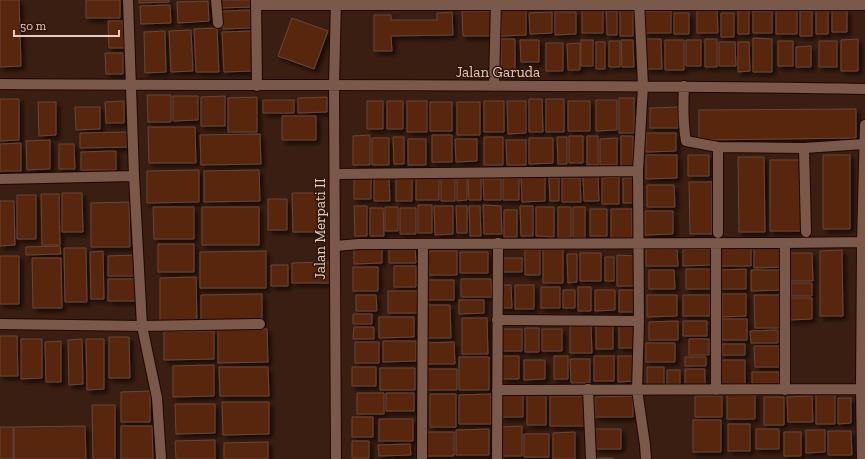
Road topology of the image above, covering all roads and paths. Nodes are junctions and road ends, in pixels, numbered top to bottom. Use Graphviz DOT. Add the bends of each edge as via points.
graph roads {
  1 [pos="128,0"];
  2 [pos="216,0"];
  3 [pos="336,2"];
  4 [pos="639,2"];
  5 [pos="256,3"];
  6 [pos="496,3"];
  7 [pos="719,3"];
  8 [pos="865,5"];
  9 [pos="218,23"];
  10 [pos="0,84"];
  11 [pos="334,84"];
  12 [pos="131,85"];
  13 [pos="257,86"];
  14 [pos="494,86"];
  15 [pos="642,86"];
  16 [pos="684,86"];
  17 [pos="865,89"];
  18 [pos="865,125"];
  19 [pos="864,144"];
  20 [pos="718,147"];
  21 [pos="804,148"];
  22 [pos="638,171"];
  23 [pos="336,174"];
  24 [pos="134,176"];
  25 [pos="0,178"];
  26 [pos="864,195"];
  27 [pos="806,232"];
  28 [pos="718,233"];
  29 [pos="862,242"];
  30 [pos="498,243"];
  31 [pos="638,243"];
  32 [pos="785,243"];
  33 [pos="423,244"];
  34 [pos="716,244"];
  35 [pos="334,246"];
  36 [pos="497,320"];
  37 [pos="639,321"];
  38 [pos="0,324"];
  39 [pos="260,324"];
  40 [pos="142,326"];
  41 [pos="588,389"];
  42 [pos="861,389"];
  43 [pos="497,390"];
  44 [pos="637,390"];
  45 [pos="716,390"];
  46 [pos="785,390"];
  47 [pos="161,459"];
  48 [pos="336,459"];
  49 [pos="422,459"];
  50 [pos="497,459"];
  51 [pos="591,459"];
  52 [pos="646,459"];
  53 [pos="862,459"];
  1 -- 12 [label="street"];
  2 -- 9 [label="street"];
  3 -- 5 [label="street"];
  3 -- 6 [label="street"];
  3 -- 11 [label="street, Jalan Merpati II"];
  4 -- 6 [label="street"];
  4 -- 7 [label="street"];
  4 -- 15 [label="street"];
  5 -- 13 [label="street"];
  6 -- 14 [label="street"];
  7 -- 8 [label="street"];
  10 -- 12 [label="street, Jalan Garuda"];
  11 -- 13 [label="street, Jalan Garuda"];
  11 -- 14 [label="street, Jalan Garuda"];
  11 -- 23 [label="street, Jalan Merpati II"];
  12 -- 13 [label="street, Jalan Garuda"];
  12 -- 24 [label="street"];
  14 -- 15 [label="street, Jalan Garuda"];
  15 -- 16 [label="street, Jalan Garuda"];
  15 -- 22 [label="street"];
  16 -- 17 [label="street, Jalan Garuda"];
  16 -- 20 [label="street" via="686,141"];
  18 -- 19 [label="street"];
  19 -- 21 [label="street"];
  19 -- 26 [label="street"];
  20 -- 21 [label="street"];
  20 -- 28 [label="street"];
  21 -- 27 [label="street"];
  22 -- 23 [label="street"];
  22 -- 31 [label="street"];
  23 -- 35 [label="street, Jalan Merpati II"];
  24 -- 25 [label="street"];
  24 -- 40 [label="street"];
  26 -- 29 [label="street"];
  29 -- 32 [label="street"];
  29 -- 42 [label="street"];
  30 -- 31 [label="street"];
  30 -- 33 [label="street"];
  30 -- 36 [label="street"];
  31 -- 34 [label="street"];
  31 -- 37 [label="street"];
  32 -- 34 [label="street"];
  32 -- 46 [label="street"];
  33 -- 35 [label="street"];
  33 -- 49 [label="street"];
  34 -- 45 [label="street"];
  35 -- 48 [label="street, Jalan Merpati II"];
  36 -- 37 [label="street"];
  36 -- 43 [label="street"];
  37 -- 44 [label="street"];
  38 -- 40 [label="street"];
  39 -- 40 [label="street"];
  40 -- 47 [label="street" via="158,398"];
  41 -- 43 [label="street"];
  41 -- 44 [label="street"];
  41 -- 51 [label="street"];
  42 -- 46 [label="street"];
  42 -- 53 [label="street"];
  43 -- 50 [label="street"];
  44 -- 45 [label="street"];
  44 -- 52 [label="street"];
  45 -- 46 [label="street"];
}
